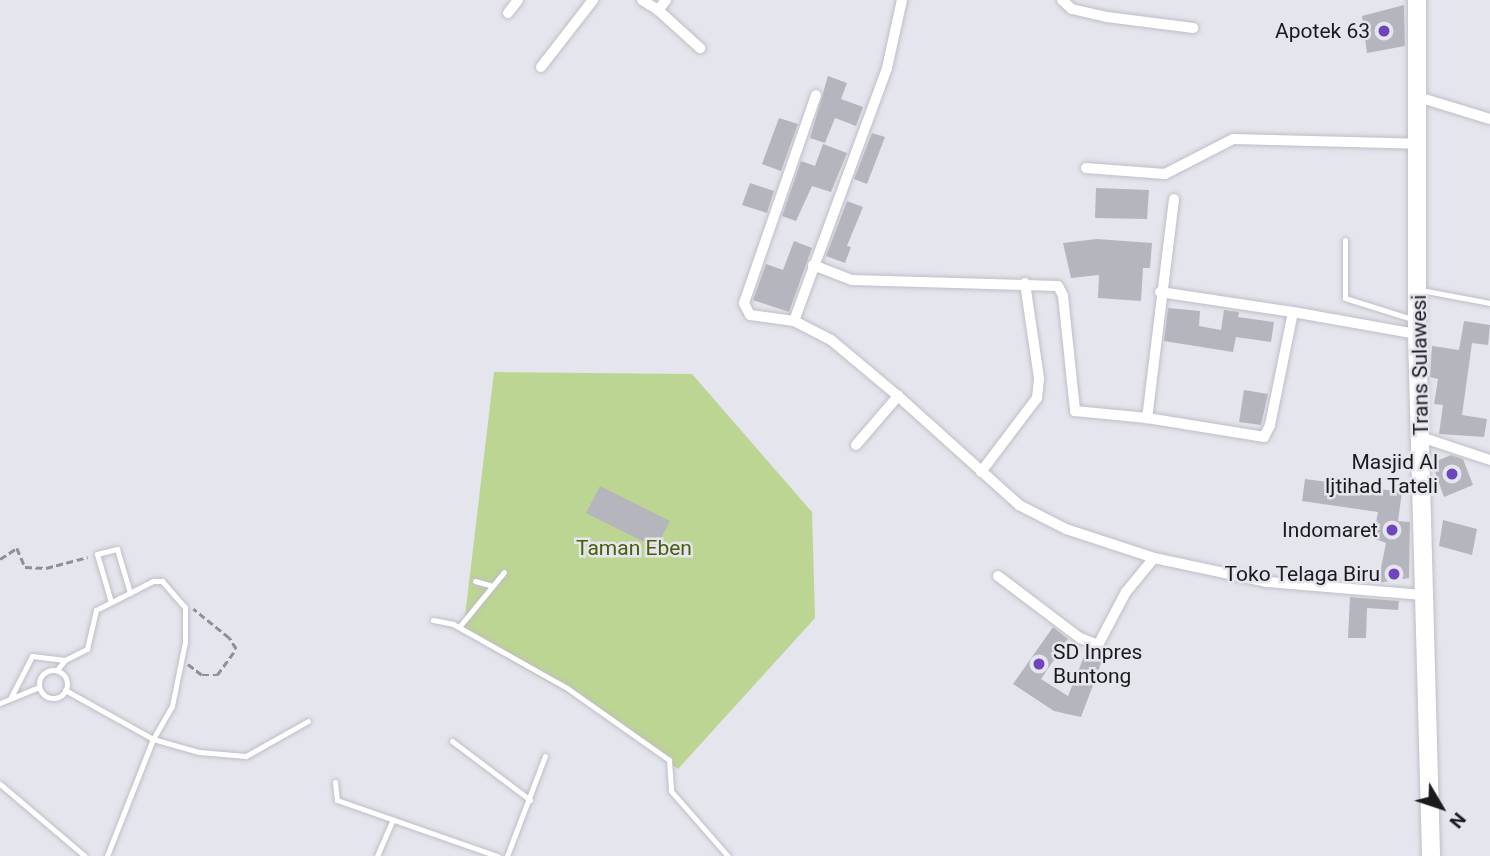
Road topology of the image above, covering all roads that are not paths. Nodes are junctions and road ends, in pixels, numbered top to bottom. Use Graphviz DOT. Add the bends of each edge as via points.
graph roads {
  1 [pos="518,0"];
  2 [pos="593,0"];
  3 [pos="642,0"];
  4 [pos="666,0"];
  5 [pos="902,0"];
  6 [pos="1062,0"];
  7 [pos="1417,0"];
  8 [pos="658,10"];
  9 [pos="508,13"];
  10 [pos="1194,28"];
  11 [pos="700,48"];
  12 [pos="541,67"];
  13 [pos="816,96"];
  14 [pos="1418,97"];
  15 [pos="1490,119"];
  16 [pos="1418,144"];
  17 [pos="1086,168"];
  18 [pos="1174,199"];
  19 [pos="1345,240"];
  20 [pos="813,265"];
  21 [pos="1025,283"];
  22 [pos="1419,289"];
  23 [pos="1160,292"];
  24 [pos="1490,303"];
  25 [pos="1293,312"];
  26 [pos="794,321"];
  27 [pos="1418,327"];
  28 [pos="898,396"];
  29 [pos="1147,418"];
  30 [pos="1421,437"];
  31 [pos="856,445"];
  32 [pos="1490,460"];
  33 [pos="982,472"];
  34 [pos="1154,558"];
  35 [pos="504,572"];
  36 [pos="998,576"];
  37 [pos="475,581"];
  38 [pos="492,586"];
  39 [pos="130,593"];
  40 [pos="1423,595"];
  41 [pos="111,602"];
  42 [pos="433,620"];
  43 [pos="459,627"];
  44 [pos="65,660"];
  45 [pos="57,670"];
  46 [pos="39,687"];
  47 [pos="65,690"];
  48 [pos="11,697"];
  49 [pos="1,702"];
  50 [pos="308,722"];
  51 [pos="153,739"];
  52 [pos="452,741"];
  53 [pos="545,756"];
  54 [pos="335,782"];
  55 [pos="0,784"];
  56 [pos="530,800"];
  57 [pos="393,819"];
  58 [pos="85,856"];
  59 [pos="107,856"];
  60 [pos="377,856"];
  61 [pos="497,856"];
  62 [pos="507,856"];
  63 [pos="728,856"];
  64 [pos="1431,856"];
  1 -- 9 [label="street"];
  2 -- 12 [label="street"];
  3 -- 8 [label="street"];
  4 -- 8 [label="street"];
  5 -- 20 [label="street" via="887,68"];
  6 -- 10 [label="street" via="1072,9 1107,17"];
  7 -- 14 [label="highway, Trans Sulawesi"];
  8 -- 11 [label="street"];
  13 -- 26 [label="street" via="744,303 750,314"];
  14 -- 15 [label="street"];
  14 -- 16 [label="highway, Trans Sulawesi"];
  16 -- 17 [label="street" via="1233,139 1165,174"];
  16 -- 22 [label="highway, Trans Sulawesi"];
  18 -- 23 [label="street"];
  19 -- 27 [label="lane" via="1345,298"];
  20 -- 21 [label="street" via="852,280"];
  20 -- 26 [label="street"];
  21 -- 29 [label="street" via="1062,288 1075,411"];
  21 -- 33 [label="street" via="1039,378 1037,398"];
  22 -- 24 [label="lane"];
  22 -- 27 [label="highway, Trans Sulawesi"];
  23 -- 25 [label="street"];
  23 -- 29 [label="street"];
  25 -- 27 [label="street"];
  25 -- 29 [label="street" via="1264,437"];
  26 -- 28 [label="street" via="831,340"];
  27 -- 30 [label="highway, Trans Sulawesi"];
  28 -- 31 [label="street"];
  28 -- 33 [label="street"];
  30 -- 32 [label="street"];
  30 -- 40 [label="highway, Trans Sulawesi"];
  33 -- 34 [label="street" via="1042,518"];
  34 -- 36 [label="street" via="1126,593 1098,645 1080,638"];
  34 -- 40 [label="street" via="1267,582"];
  35 -- 38 [label="lane"];
  37 -- 38 [label="lane"];
  38 -- 43 [label="lane"];
  39 -- 41 [label="lane"];
  39 -- 41 [label="lane" via="117,549 97,554"];
  39 -- 51 [label="lane" via="162,581 185,607 182,660 172,706"];
  40 -- 64 [label="highway, Trans Sulawesi"];
  41 -- 44 [label="lane" via="96,610 87,649"];
  42 -- 43 [label="lane"];
  43 -- 63 [label="lane" via="567,688 669,760 673,765 671,791"];
  44 -- 45 [label="lane"];
  44 -- 48 [label="lane" via="32,656"];
  45 -- 46 [label="lane" via="43,674"];
  45 -- 47 [label="lane" via="66,680"];
  46 -- 47 [label="lane" via="49,698"];
  46 -- 48 [label="lane"];
  47 -- 51 [label="lane"];
  48 -- 49 [label="lane"];
  50 -- 51 [label="lane" via="246,756 199,752"];
  51 -- 59 [label="lane"];
  52 -- 56 [label="lane"];
  53 -- 56 [label="lane"];
  54 -- 57 [label="lane" via="337,800"];
  55 -- 58 [label="lane"];
  56 -- 62 [label="lane"];
  57 -- 60 [label="lane"];
  57 -- 61 [label="lane"];
}
